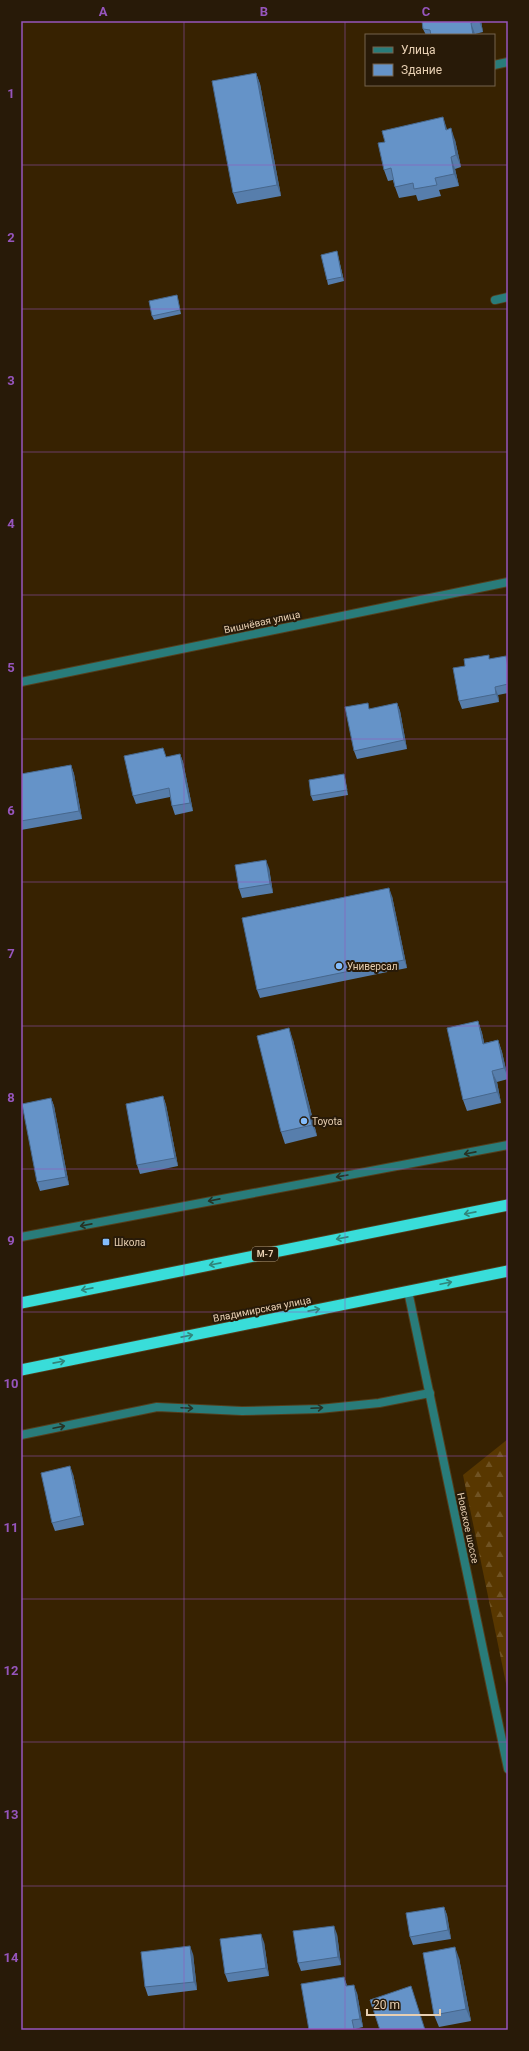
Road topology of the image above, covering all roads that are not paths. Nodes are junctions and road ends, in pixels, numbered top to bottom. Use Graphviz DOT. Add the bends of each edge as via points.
graph roads {
  1 [pos="508,62"];
  2 [pos="495,65"];
  3 [pos="508,297"];
  4 [pos="495,300"];
  5 [pos="508,582"];
  6 [pos="21,682"];
  7 [pos="508,1145"];
  8 [pos="508,1205"];
  9 [pos="21,1237"];
  10 [pos="508,1271"];
  11 [pos="408,1291"];
  12 [pos="21,1302"];
  13 [pos="21,1370"];
  14 [pos="430,1393"];
  15 [pos="21,1435"];
  16 [pos="508,1769"];
  1 -- 2 [label="street"];
  3 -- 4 [label="street"];
  5 -- 6 [label="street, Вишнёвая улица"];
  7 -- 9 [label="street, one-way"];
  8 -- 12 [label="highway, М-7, one-way"];
  11 -- 10 [label="highway, Владимирская улица, one-way"];
  13 -- 11 [label="highway, Владимирская улица, one-way"];
  11 -- 14 [label="street, Новское шоссе"];
  15 -- 14 [label="street, one-way" via="158,1407 242,1411 318,1408 379,1403"];
  14 -- 16 [label="street, Новское шоссе"];
}
